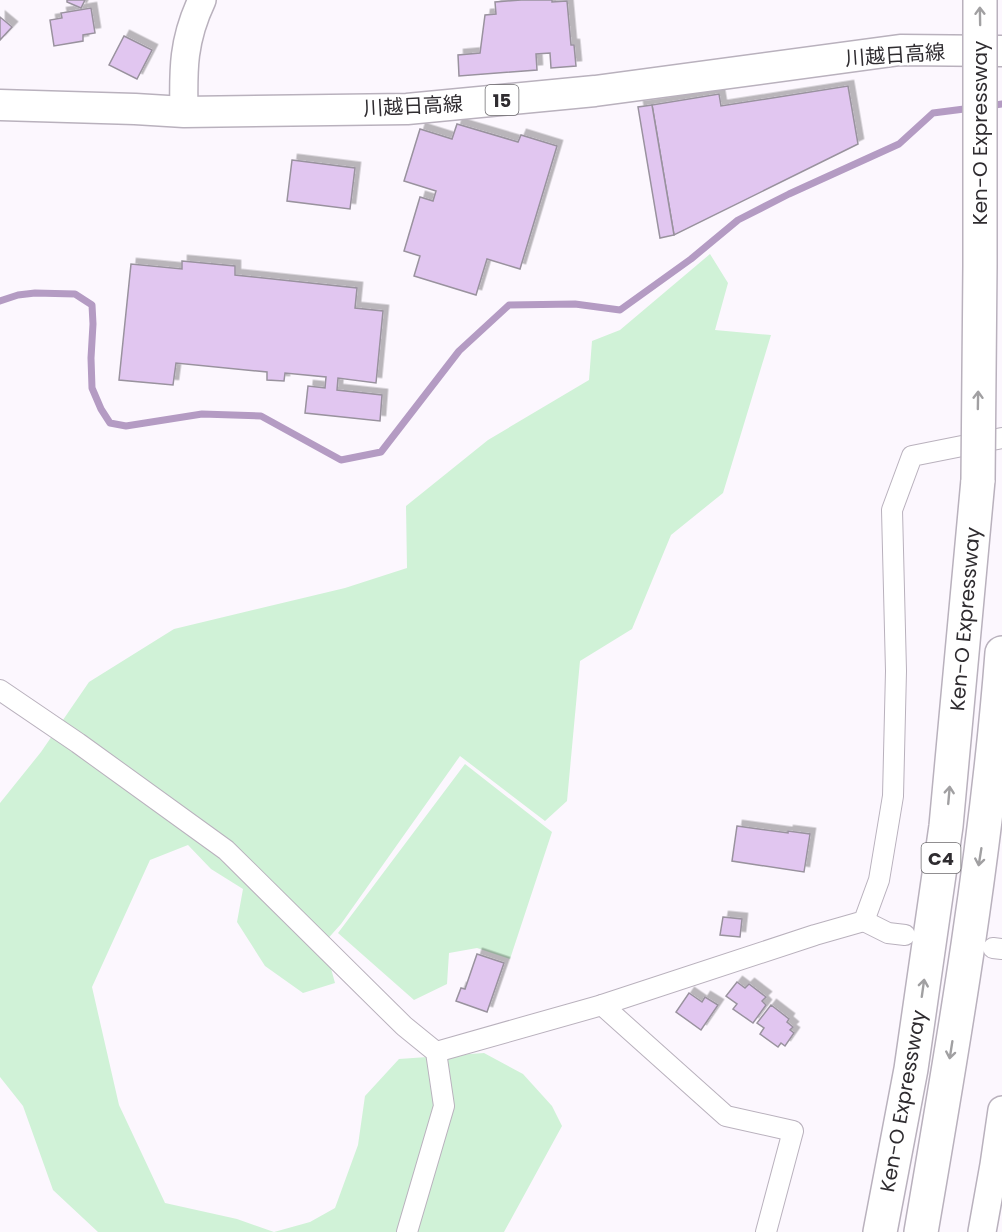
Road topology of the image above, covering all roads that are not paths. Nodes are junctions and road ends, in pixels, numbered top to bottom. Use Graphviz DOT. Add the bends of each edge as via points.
graph roads {
  1 [pos="202,0"];
  2 [pos="980,0"];
  3 [pos="1002,51"];
  4 [pos="0,105"];
  5 [pos="184,112"];
  6 [pos="1002,438"];
  7 [pos="1002,653"];
  8 [pos="0,690"];
  9 [pos="864,921"];
  10 [pos="905,935"];
  11 [pos="602,1005"];
  12 [pos="436,1052"];
  13 [pos="1002,1110"];
  14 [pos="407,1232"];
  15 [pos="766,1232"];
  16 [pos="880,1232"];
  17 [pos="921,1232"];
  18 [pos="982,1232"];
  1 -- 5 [label="street" via="186,48"];
  16 -- 2 [label="highway, Ken-O Expressway / C4, one-way, bridge" via="911,1069 946,826 978,480"];
  3 -- 5 [label="main road, 川越日高線 / 15" via="900,50 595,91 407,109"];
  4 -- 5 [label="main road, 川越日高線 / 15"];
  6 -- 9 [label="street" via="912,456 892,510 896,671 893,796 879,880"];
  7 -- 17 [label="highway, Ken-O Expressway / C4, one-way" via="984,830"];
  8 -- 12 [label="street" via="226,850 404,1026"];
  9 -- 10 [label="street" via="888,933"];
  9 -- 11 [label="street"];
  11 -- 12 [label="street"];
  11 -- 15 [label="street" via="726,1116 792,1131"];
  12 -- 14 [label="street" via="444,1106"];
  13 -- 18 [label="street"];
}
